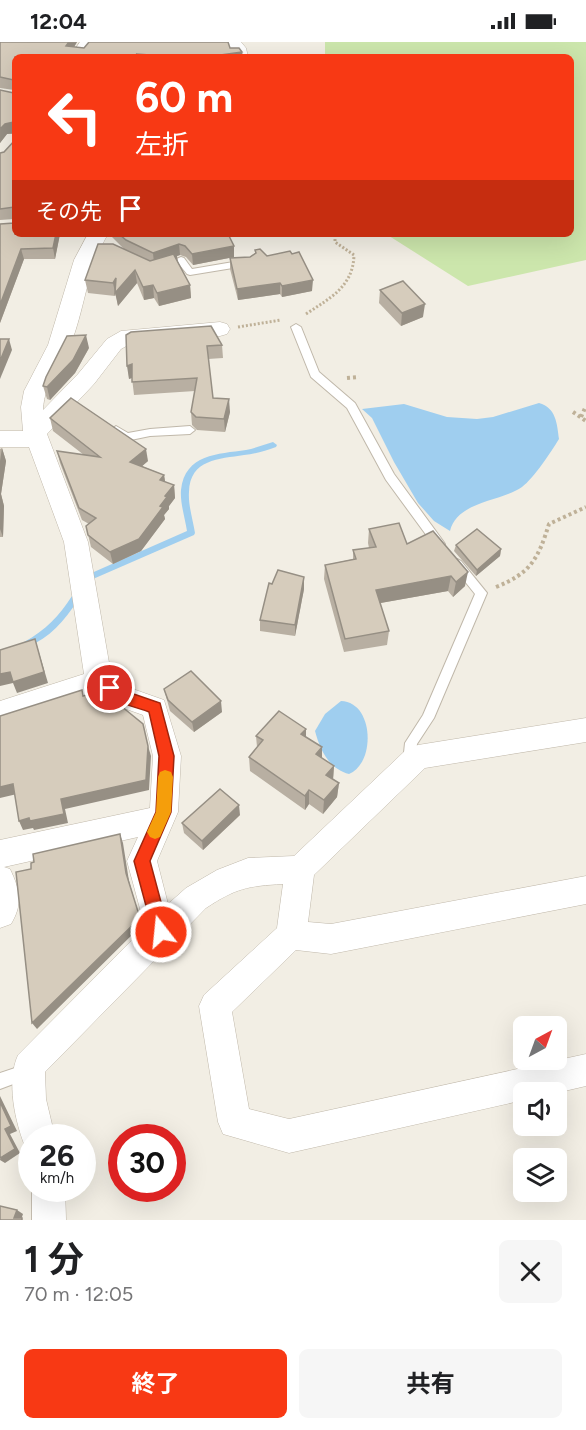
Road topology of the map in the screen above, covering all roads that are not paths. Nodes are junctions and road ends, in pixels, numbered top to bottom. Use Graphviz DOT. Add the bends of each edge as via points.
graph roads {
  1 [pos="95,244"];
  2 [pos="249,262"];
  3 [pos="153,269"];
  4 [pos="296,327"];
  5 [pos="220,329"];
  6 [pos="106,424"];
  7 [pos="190,430"];
  8 [pos="35,436"];
  9 [pos="0,440"];
  10 [pos="99,680"];
  11 [pos="0,713"];
  12 [pos="586,730"];
  13 [pos="408,766"];
  14 [pos="161,819"];
  15 [pos="0,854"];
  16 [pos="300,869"];
  17 [pos="0,879"];
  18 [pos="586,890"];
  19 [pos="0,914"];
  20 [pos="161,932"];
  21 [pos="291,935"];
  22 [pos="586,1070"];
  23 [pos="14,1076"];
  24 [pos="35,1124"];
  25 [pos="48,1202"];
  26 [pos="49,1220"];
  1 -- 8 [label="street" via="78,277 71,314 59,346 36,387 32,405"];
  2 -- 3 [label="lane" via="190,272 181,260"];
  4 -- 13 [label="lane" via="315,374 351,406 390,477 481,593 428,718 411,743"];
  5 -- 8 [label="street" via="128,336 114,344 72,402"];
  6 -- 7 [label="lane" via="126,437"];
  8 -- 9 [label="street"];
  8 -- 10 [label="street" via="78,554 90,647"];
  10 -- 11 [label="street"];
  10 -- 14 [label="street" via="121,696 155,708 167,756"];
  12 -- 13 [label="street" via="418,757"];
  13 -- 16 [label="street"];
  14 -- 15 [label="street"];
  14 -- 20 [label="street" via="142,861"];
  16 -- 20 [label="street" via="248,872 217,884 196,898"];
  16 -- 21 [label="street"];
  17 -- 19 [label="street" via="5,906"];
  18 -- 21 [label="street" via="331,939"];
  20 -- 23 [label="street" via="29,1066"];
  21 -- 22 [label="street" via="215,1006 235,1122 289,1136"];
  23 -- 24 [label="street" via="30,1099"];
  25 -- 26 [label="street"];
}
